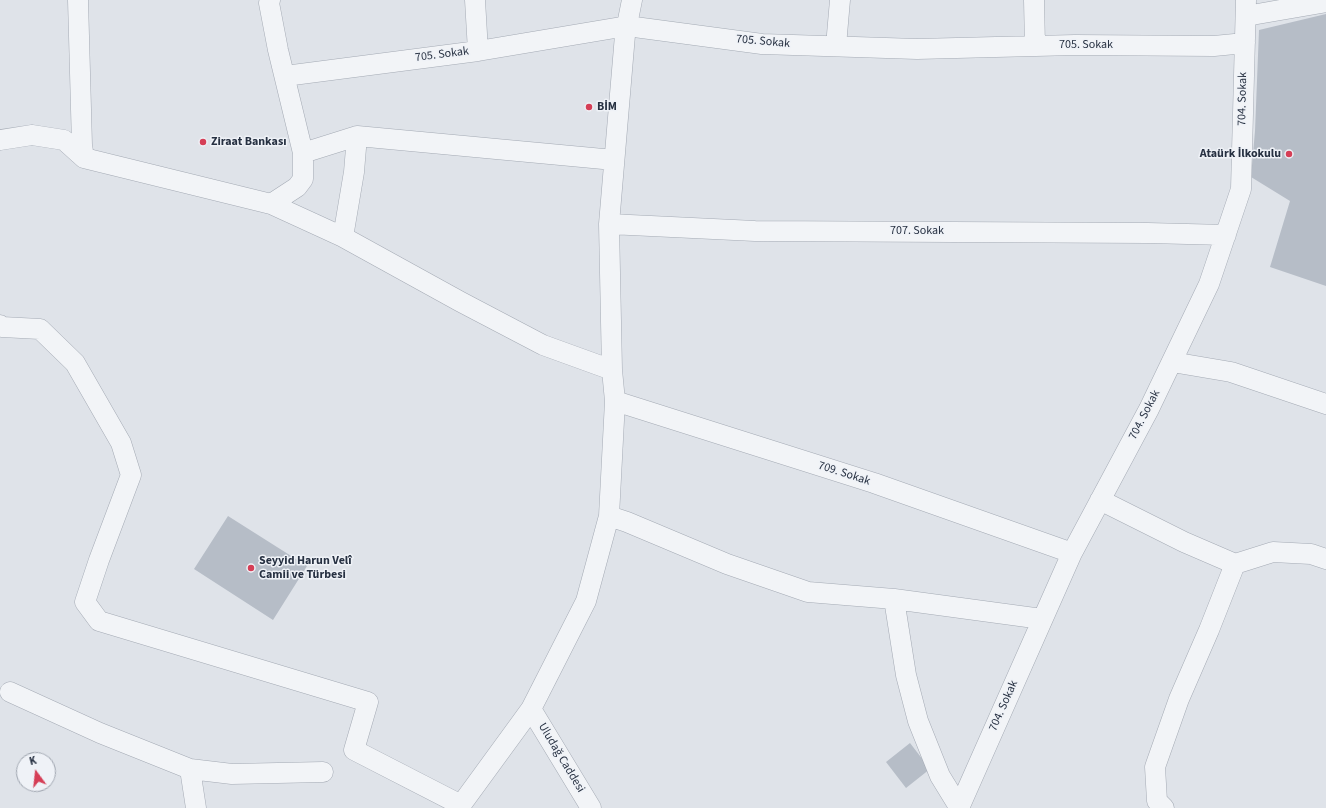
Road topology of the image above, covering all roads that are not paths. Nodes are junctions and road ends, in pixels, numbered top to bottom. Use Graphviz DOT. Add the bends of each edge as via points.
graph roads {
  1 [pos="78,0"];
  2 [pos="270,0"];
  3 [pos="475,0"];
  4 [pos="632,0"];
  5 [pos="840,0"];
  6 [pos="1034,0"];
  7 [pos="1326,2"];
  8 [pos="1246,8"];
  9 [pos="627,26"];
  10 [pos="1245,43"];
  11 [pos="836,46"];
  12 [pos="1035,46"];
  13 [pos="478,51"];
  14 [pos="284,76"];
  15 [pos="357,136"];
  16 [pos="0,140"];
  17 [pos="304,153"];
  18 [pos="84,158"];
  19 [pos="614,160"];
  20 [pos="271,204"];
  21 [pos="609,224"];
  22 [pos="1226,235"];
  23 [pos="343,237"];
  24 [pos="1,331"];
  25 [pos="1172,362"];
  26 [pos="612,370"];
  27 [pos="615,401"];
  28 [pos="1326,404"];
  29 [pos="1100,500"];
  30 [pos="609,516"];
  31 [pos="1072,553"];
  32 [pos="1326,559"];
  33 [pos="1235,564"];
  34 [pos="894,599"];
  35 [pos="1042,619"];
  36 [pos="10,692"];
  37 [pos="531,709"];
  38 [pos="190,769"];
  39 [pos="323,772"];
  40 [pos="460,807"];
  41 [pos="196,808"];
  42 [pos="591,808"];
  43 [pos="959,808"];
  44 [pos="1164,808"];
  1 -- 18 [label="street"];
  2 -- 14 [label="street"];
  3 -- 13 [label="street"];
  4 -- 9 [label="street"];
  5 -- 11 [label="street"];
  6 -- 12 [label="street"];
  7 -- 8 [label="street"];
  8 -- 10 [label="street, 704. Sokak"];
  9 -- 11 [label="street, 705. Sokak" via="762,44"];
  9 -- 13 [label="street, 705. Sokak"];
  9 -- 19 [label="street"];
  10 -- 12 [label="street, 705. Sokak" via="1214,46"];
  10 -- 22 [label="street, 704. Sokak" via="1241,189"];
  11 -- 12 [label="street, 705. Sokak" via="917,49"];
  13 -- 14 [label="street, 705. Sokak"];
  14 -- 17 [label="street"];
  15 -- 17 [label="street"];
  15 -- 19 [label="street"];
  15 -- 23 [label="street"];
  16 -- 18 [label="street" via="32,135 64,140"];
  17 -- 20 [label="street" via="303,179 297,187"];
  18 -- 20 [label="street"];
  19 -- 21 [label="street"];
  20 -- 23 [label="street"];
  21 -- 22 [label="street, 707. Sokak" via="755,230"];
  21 -- 26 [label="street"];
  22 -- 25 [label="street, 704. Sokak" via="1209,284"];
  23 -- 26 [label="street" via="542,345"];
  24 -- 40 [label="street" via="40,328 75,364 121,443 131,475 85,602 99,621 368,702 354,750"];
  25 -- 28 [label="street" via="1231,372"];
  25 -- 29 [label="street, 704. Sokak"];
  26 -- 27 [label="street"];
  27 -- 30 [label="street"];
  27 -- 31 [label="street, 709. Sokak" via="874,484"];
  29 -- 31 [label="street, 704. Sokak"];
  29 -- 33 [label="street"];
  30 -- 34 [label="street" via="727,564 808,592"];
  30 -- 37 [label="street" via="586,601"];
  31 -- 35 [label="street, 704. Sokak"];
  32 -- 33 [label="street" via="1311,554 1273,552"];
  33 -- 44 [label="street" via="1179,699 1155,767 1157,802"];
  34 -- 35 [label="street"];
  34 -- 43 [label="street" via="906,675 918,721 940,776"];
  35 -- 43 [label="street, 704. Sokak"];
  36 -- 38 [label="street" via="100,733"];
  37 -- 40 [label="street"];
  37 -- 42 [label="street, Uludağ Caddesi"];
  38 -- 39 [label="street" via="232,774"];
  38 -- 41 [label="street"];
}
